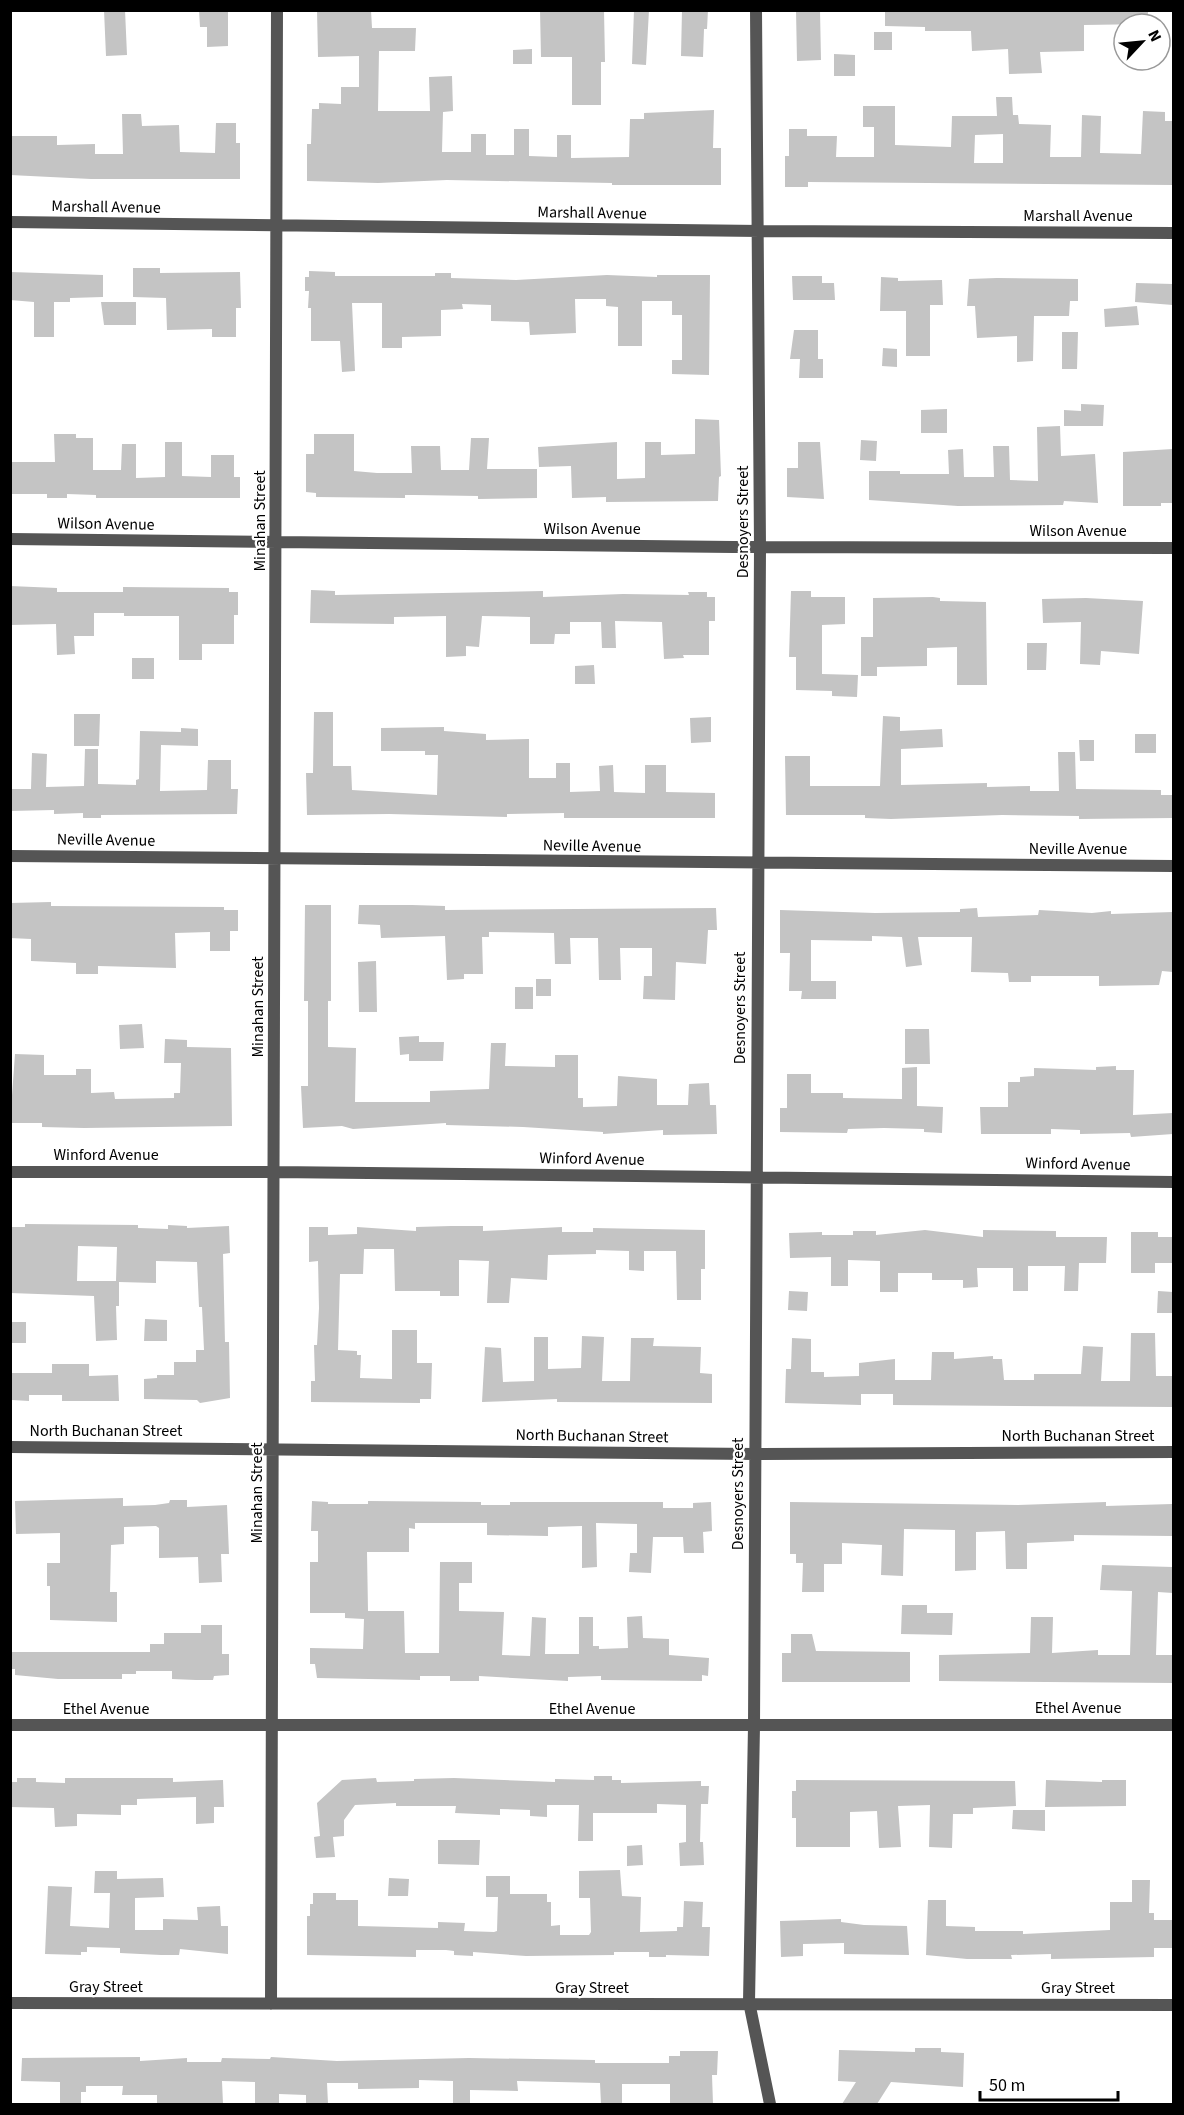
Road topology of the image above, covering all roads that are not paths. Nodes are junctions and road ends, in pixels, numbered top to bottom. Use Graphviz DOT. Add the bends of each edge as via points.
graph roads {
  1 [pos="277,10"];
  2 [pos="756,10"];
  3 [pos="10,222"];
  4 [pos="277,226"];
  5 [pos="760,231"];
  6 [pos="1173,232"];
  7 [pos="10,539"];
  8 [pos="276,543"];
  9 [pos="760,547"];
  10 [pos="1173,548"];
  11 [pos="10,856"];
  12 [pos="275,859"];
  13 [pos="757,864"];
  14 [pos="1173,866"];
  15 [pos="10,1172"];
  16 [pos="274,1172"];
  17 [pos="756,1178"];
  18 [pos="1173,1182"];
  19 [pos="10,1447"];
  20 [pos="273,1449"];
  21 [pos="1173,1452"];
  22 [pos="755,1454"];
  23 [pos="10,1725"];
  24 [pos="1173,1725"];
  25 [pos="272,1726"];
  26 [pos="754,1726"];
  27 [pos="10,2003"];
  28 [pos="271,2004"];
  29 [pos="1173,2005"];
  30 [pos="749,2006"];
  31 [pos="770,2104"];
  1 -- 4 [label="street, Minahan Street"];
  2 -- 5 [label="street, Desnoyers Street"];
  3 -- 4 [label="street, Marshall Avenue"];
  4 -- 5 [label="street, Marshall Avenue"];
  4 -- 8 [label="street, Minahan Street"];
  5 -- 6 [label="street, Marshall Avenue"];
  5 -- 9 [label="street, Desnoyers Street"];
  7 -- 8 [label="street, Wilson Avenue"];
  8 -- 9 [label="street, Wilson Avenue"];
  8 -- 12 [label="street, Minahan Street"];
  9 -- 10 [label="street, Wilson Avenue"];
  9 -- 13 [label="street, Desnoyers Street"];
  11 -- 12 [label="street, Neville Avenue"];
  12 -- 13 [label="street, Neville Avenue"];
  12 -- 16 [label="street, Minahan Street"];
  13 -- 14 [label="street, Neville Avenue"];
  13 -- 17 [label="street, Desnoyers Street"];
  15 -- 16 [label="street, Winford Avenue"];
  16 -- 17 [label="street, Winford Avenue"];
  16 -- 20 [label="street, Minahan Street"];
  17 -- 18 [label="street, Winford Avenue"];
  17 -- 22 [label="street, Desnoyers Street"];
  19 -- 20 [label="street, North Buchanan Street"];
  20 -- 22 [label="street, North Buchanan Street"];
  20 -- 25 [label="street, Minahan Street"];
  21 -- 22 [label="street, North Buchanan Street"];
  22 -- 26 [label="street, Desnoyers Street"];
  23 -- 25 [label="street, Ethel Avenue"];
  24 -- 26 [label="street, Ethel Avenue"];
  25 -- 26 [label="street, Ethel Avenue"];
  25 -- 28 [label="street, Minahan Street"];
  26 -- 30 [label="street, Desnoyers Street"];
  27 -- 28 [label="street, Gray Street"];
  28 -- 30 [label="street, Gray Street"];
  29 -- 30 [label="street, Gray Street"];
  30 -- 31 [label="street, Desnoyers Street"];
}
